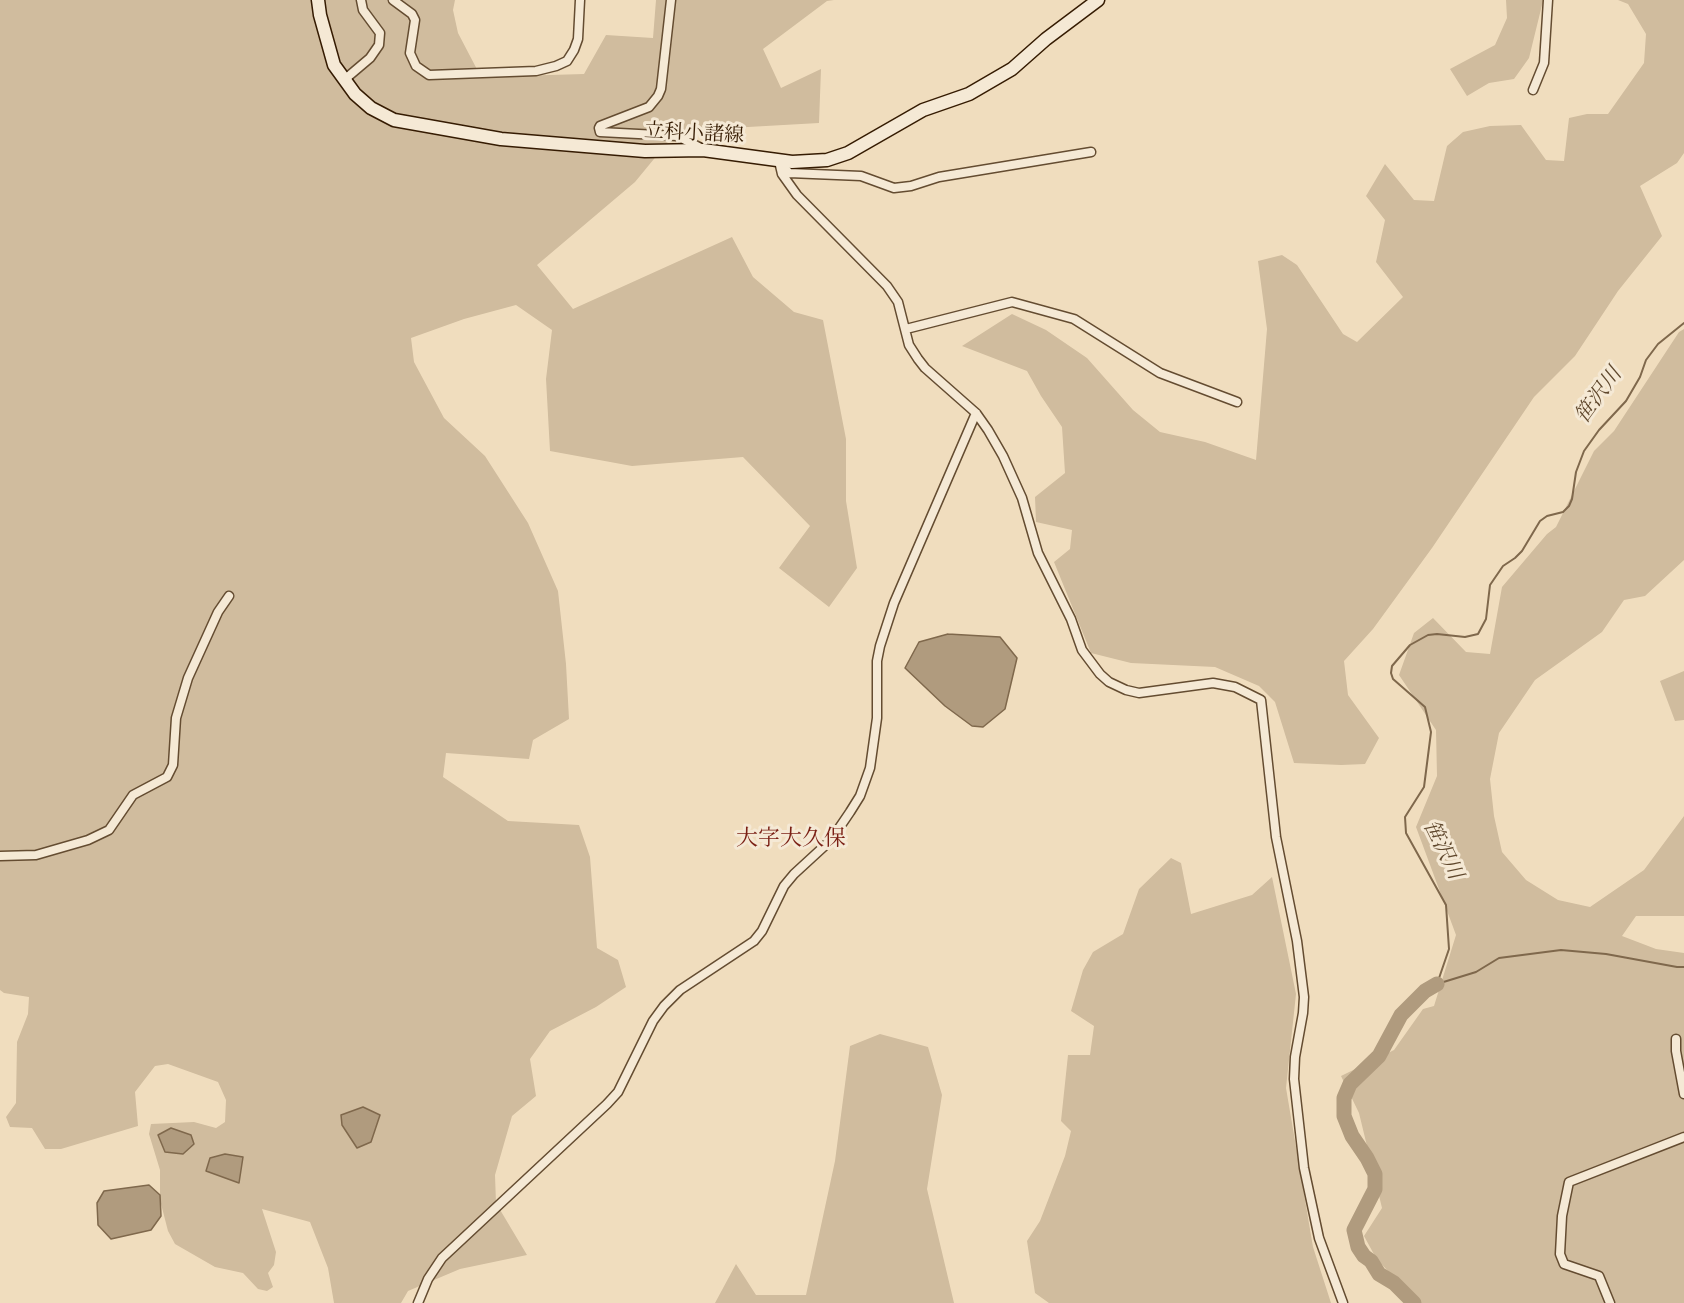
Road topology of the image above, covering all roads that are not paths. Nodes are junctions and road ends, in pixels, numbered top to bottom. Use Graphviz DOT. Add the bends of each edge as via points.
graph roads {
  1 [pos="318,0"];
  2 [pos="361,0"];
  3 [pos="393,0"];
  4 [pos="580,0"];
  5 [pos="671,0"];
  6 [pos="1098,0"];
  7 [pos="1548,0"];
  8 [pos="344,80"];
  9 [pos="1533,90"];
  10 [pos="703,150"];
  11 [pos="1091,152"];
  12 [pos="779,161"];
  13 [pos="906,329"];
  14 [pos="1238,402"];
  15 [pos="976,413"];
  16 [pos="229,596"];
  17 [pos="0,856"];
  18 [pos="1677,1039"];
  19 [pos="1684,1094"];
  20 [pos="1684,1137"];
  21 [pos="418,1303"];
  22 [pos="1343,1303"];
  23 [pos="1610,1303"];
  1 -- 8 [label="main road, 立科小諸線" via="334,65"];
  2 -- 8 [label="street" via="363,10 380,33 379,45"];
  3 -- 4 [label="street" via="415,20 410,53 416,66 429,75 536,71 567,61 578,39"];
  5 -- 10 [label="street" via="658,96 649,106 599,129 677,136"];
  6 -- 12 [label="main road, 立科小諸線" via="1012,69 969,94 923,110 848,153 827,160"];
  7 -- 9 [label="street" via="1544,63"];
  8 -- 10 [label="main road, 立科小諸線" via="380,113 433,128 606,149"];
  10 -- 12 [label="main road, 立科小諸線"];
  11 -- 12 [label="street" via="894,188 861,176 789,173"];
  12 -- 13 [label="street" via="782,174 797,195 887,286 898,302"];
  13 -- 14 [label="street" via="1012,303 1032,307 1074,319 1160,373"];
  13 -- 15 [label="street" via="909,345 925,368"];
  15 -- 21 [label="street" via="894,603 880,646 870,768 850,812 823,849 784,886 758,936 680,990 664,1006 618,1092 442,1258"];
  15 -- 22 [label="street" via="1003,456 1022,498 1038,553 1082,650 1100,674 1109,682 1139,693 1213,683 1235,687 1261,700 1276,837 1304,997 1294,1079 1304,1167 1319,1238"];
  16 -- 17 [label="street" via="188,678 176,718 173,765 167,777 133,795 108,830 88,840 36,855"];
  18 -- 19 [label="street"];
  20 -- 23 [label="street" via="1569,1182 1560,1254 1564,1264 1599,1276"];
}
